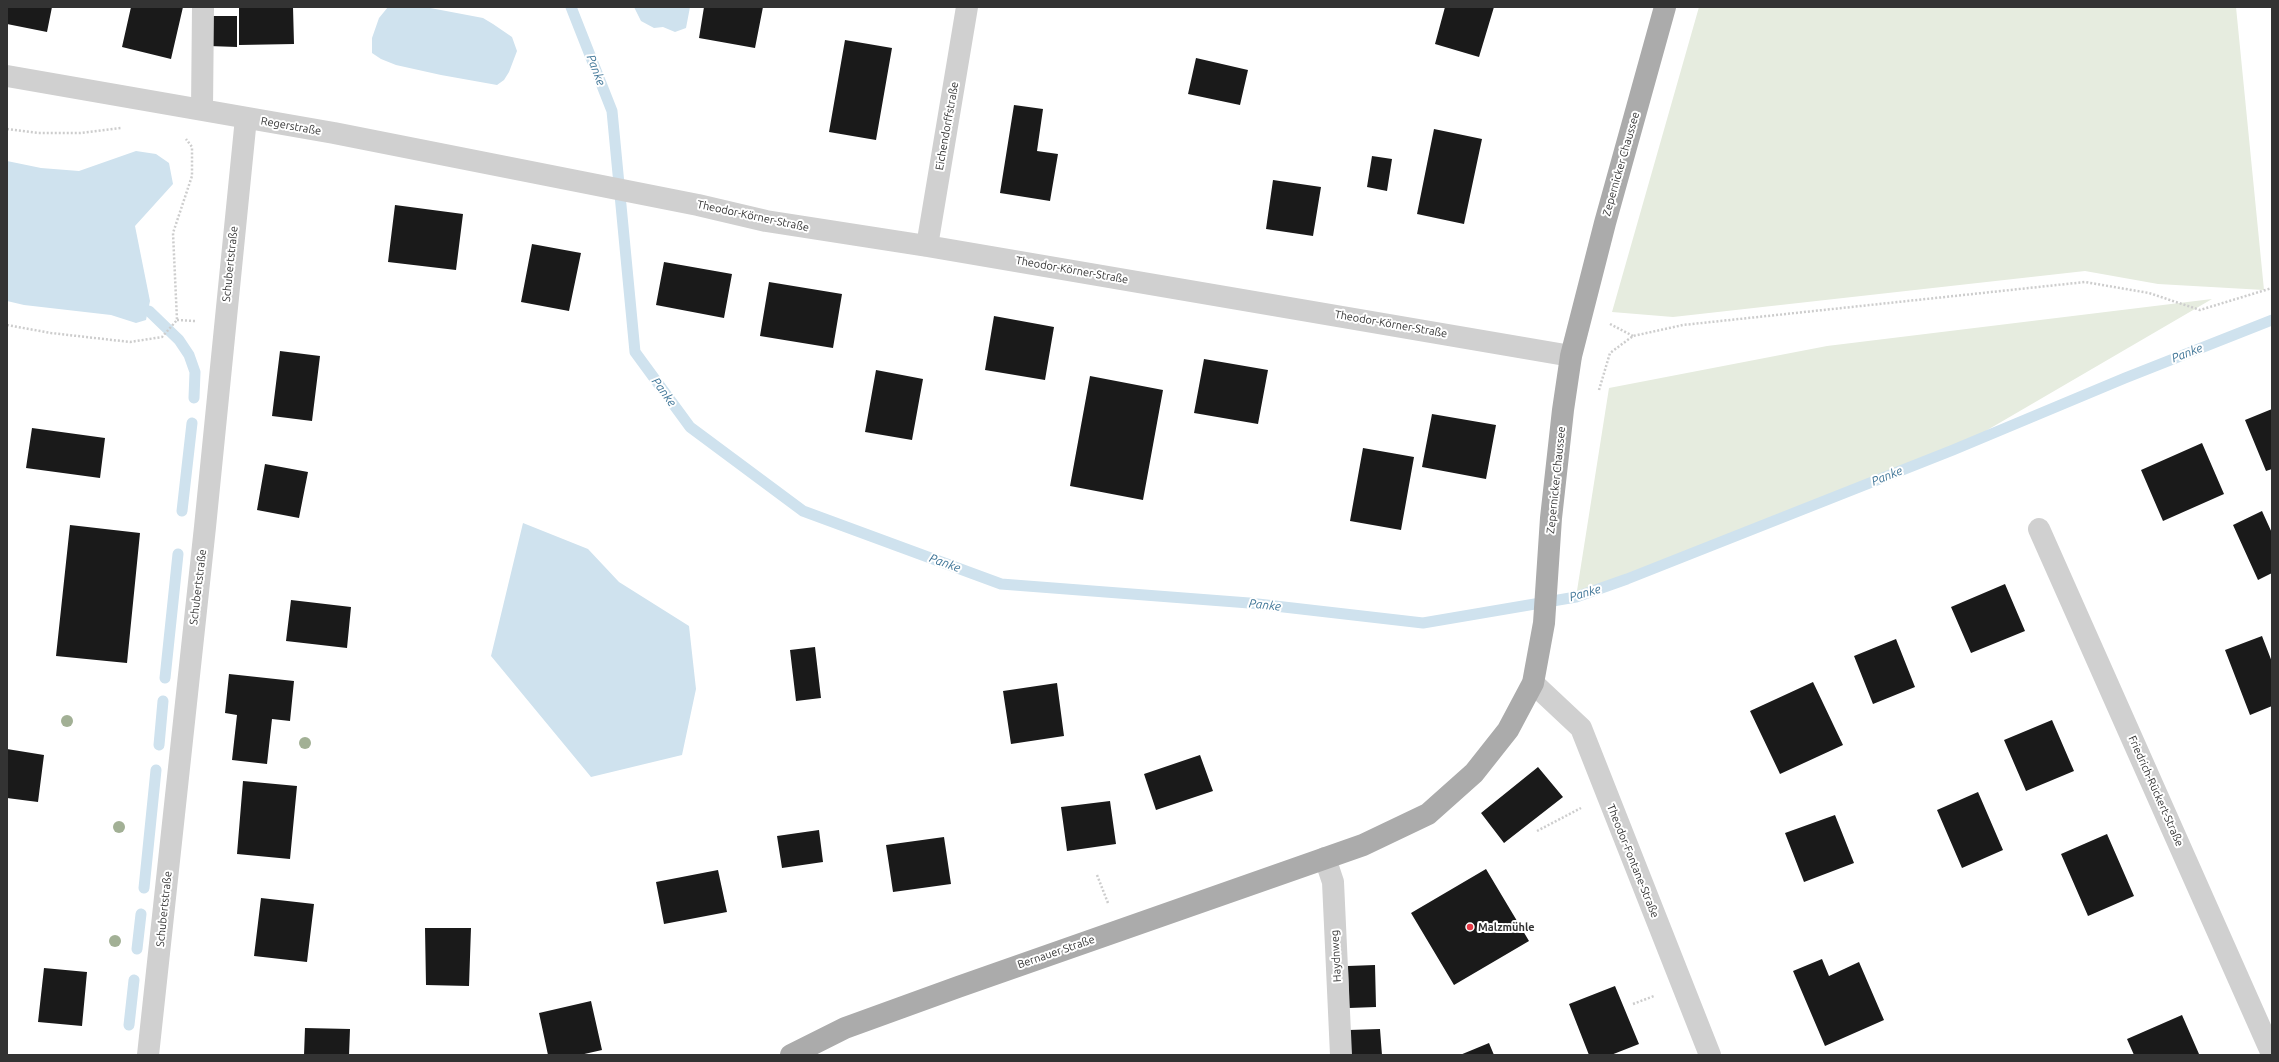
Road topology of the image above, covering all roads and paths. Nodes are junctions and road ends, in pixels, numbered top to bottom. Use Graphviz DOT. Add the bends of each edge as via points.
graph roads {
  1 [pos="203,7"];
  2 [pos="967,7"];
  3 [pos="1665,7"];
  4 [pos="7,76"];
  5 [pos="202,109"];
  6 [pos="246,118"];
  7 [pos="7,128"];
  8 [pos="124,128"];
  9 [pos="185,138"];
  10 [pos="574,181"];
  11 [pos="927,246"];
  12 [pos="2272,288"];
  13 [pos="7,325"];
  14 [pos="1571,356"];
  15 [pos="1607,364"];
  16 [pos="2039,529"];
  17 [pos="1533,683"];
  18 [pos="1607,796"];
  19 [pos="1537,831"];
  20 [pos="1324,858"];
  21 [pos="1097,876"];
  22 [pos="1109,905"];
  23 [pos="2272,1054"];
  24 [pos="148,1055"];
  25 [pos="791,1055"];
  26 [pos="1341,1055"];
  27 [pos="1710,1055"];
  1 -- 5 [label="street"];
  2 -- 11 [label="street, Eichendorffstraße"];
  3 -- 14 [label="main road, Zepernicker Chaussee"];
  4 -- 5 [label="street, Regerstraße"];
  5 -- 6 [label="street, Regerstraße"];
  6 -- 10 [label="street, Regerstraße"];
  6 -- 24 [label="street, Schubertstraße" via="206,520"];
  7 -- 8 [label="path" via="38,134"];
  9 -- 13 [label="path" via="192,147 192,176 174,233 177,320 162,337 130,342"];
  10 -- 11 [label="street, Theodor-Körner-Straße" via="766,221"];
  11 -- 14 [label="street, Theodor-Körner-Straße"];
  12 -- 15 [label="path" via="2200,310 2149,293 2086,282 1683,325 1633,336 1610,353"];
  14 -- 17 [label="main road, Zepernicker Chaussee" via="1551,518 1544,623"];
  16 -- 23 [label="street, Friedrich-Rückert-Straße"];
  17 -- 18 [label="street, Theodor-Fontane-Straße" via="1581,728"];
  17 -- 20 [label="main road, Zepernicker Chaussee" via="1508,730 1474,773 1428,814 1363,845"];
  18 -- 19 [label="path"];
  18 -- 27 [label="street, Theodor-Fontane-Straße"];
  20 -- 25 [label="main road, Bernauer Straße" via="964,984 845,1028"];
  20 -- 26 [label="street, Haydnweg" via="1333,882"];
  21 -- 22 [label="path"];
}
